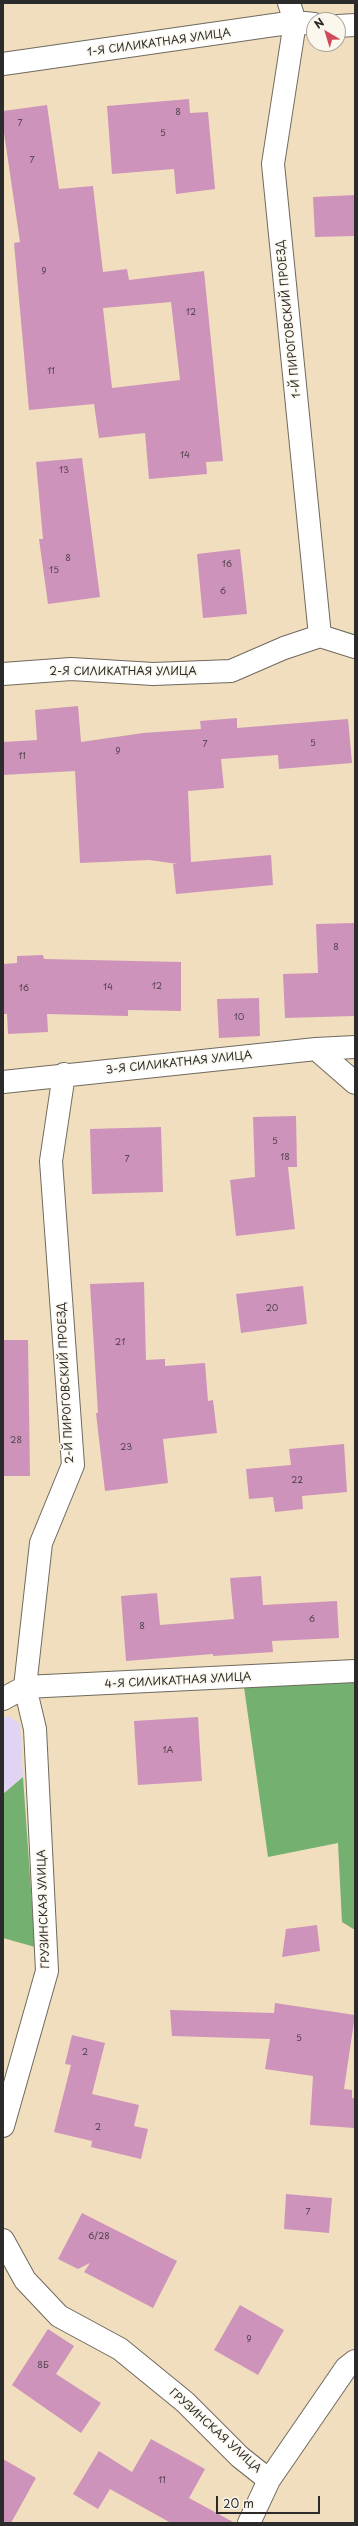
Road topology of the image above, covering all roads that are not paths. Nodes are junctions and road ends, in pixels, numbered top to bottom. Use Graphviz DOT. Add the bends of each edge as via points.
graph roads {
  1 [pos="300,16"];
  2 [pos="3,64"];
  3 [pos="320,636"];
  4 [pos="355,647"];
  5 [pos="3,674"];
  6 [pos="355,1047"];
  7 [pos="316,1049"];
  8 [pos="64,1074"];
  9 [pos="3,1082"];
  10 [pos="355,1084"];
  11 [pos="355,1671"];
  12 [pos="25,1687"];
  13 [pos="3,1699"];
  14 [pos="3,2126"];
  15 [pos="3,2240"];
  16 [pos="355,2361"];
  17 [pos="270,2480"];
  18 [pos="249,2523"];
  1 -- 2 [label="street, 1-Я СИЛИКАТНАЯ УЛИЦА"];
  1 -- 3 [label="street, 1-Й ПИРОГОВСКИЙ ПРОЕЗД" via="273,164"];
  3 -- 4 [label="street"];
  3 -- 5 [label="street, 2-Я СИЛИКАТНАЯ УЛИЦА" via="284,648 231,671 153,674 71,669"];
  6 -- 7 [label="street, 3-Я СИЛИКАТНАЯ УЛИЦА"];
  7 -- 8 [label="street, 3-Я СИЛИКАТНАЯ УЛИЦА"];
  7 -- 10 [label="street"];
  8 -- 9 [label="street, 3-Я СИЛИКАТНАЯ УЛИЦА"];
  8 -- 12 [label="street, 2-Й ПИРОГОВСКИЙ ПРОЕЗД" via="51,1161 73,1465 41,1543"];
  11 -- 12 [label="street, 4-Я СИЛИКАТНАЯ УЛИЦА"];
  12 -- 13 [label="street, 4-Я СИЛИКАТНАЯ УЛИЦА"];
  12 -- 14 [label="street, ГРУЗИНСКАЯ УЛИЦА" via="35,1729 47,1971"];
  15 -- 17 [label="street, ГРУЗИНСКАЯ УЛИЦА" via="25,2280 59,2316 120,2349 185,2402 240,2457"];
  16 -- 17 [label="street" via="346,2368"];
  17 -- 18 [label="street"];
}
